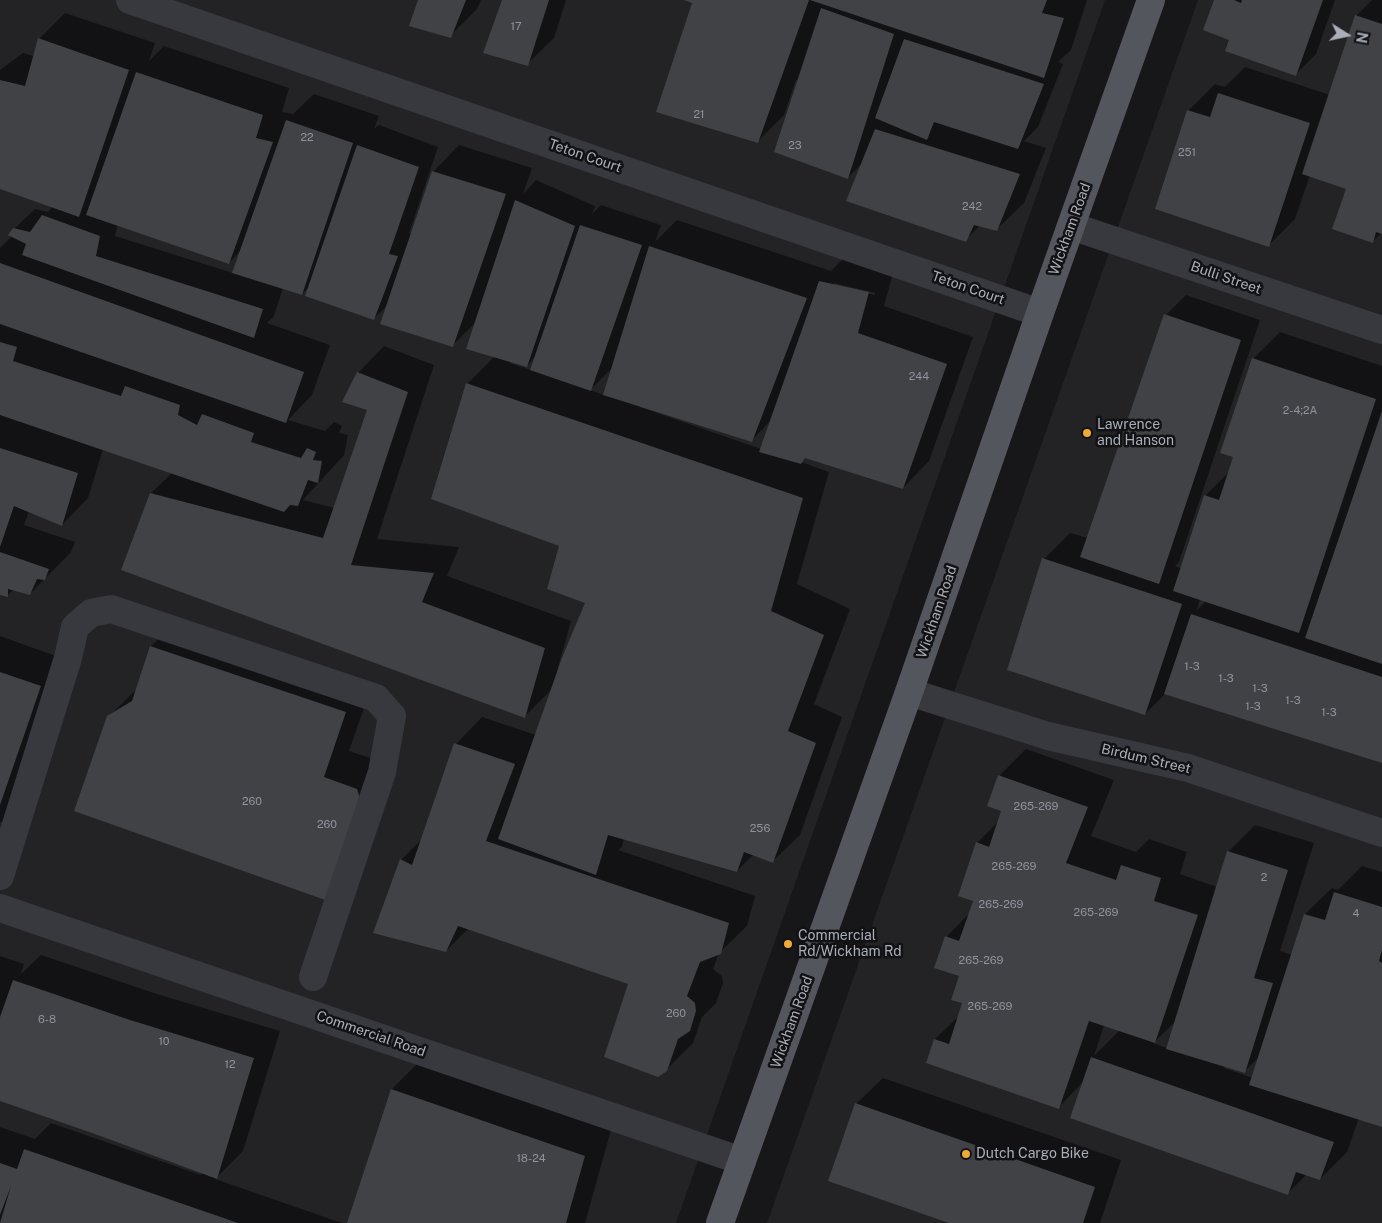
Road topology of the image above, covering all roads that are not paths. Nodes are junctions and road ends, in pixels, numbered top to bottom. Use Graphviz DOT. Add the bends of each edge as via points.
graph roads {
  1 [pos="130,0"];
  2 [pos="1151,0"];
  3 [pos="1071,226"];
  4 [pos="1040,313"];
  5 [pos="1382,330"];
  6 [pos="909,692"];
  7 [pos="1382,833"];
  8 [pos="0,876"];
  9 [pos="0,908"];
  10 [pos="313,977"];
  11 [pos="742,1161"];
  12 [pos="720,1223"];
  1 -- 4 [label="street, Teton Court"];
  2 -- 3 [label="main road, Wickham Road"];
  3 -- 4 [label="main road, Wickham Road"];
  3 -- 5 [label="street, Bulli Street"];
  4 -- 6 [label="main road, Wickham Road"];
  6 -- 7 [label="street, Birdum Street" via="1048,736 1188,768"];
  6 -- 11 [label="main road, Wickham Road"];
  8 -- 10 [label="street" via="75,626 91,613 112,609 376,698 392,716 382,772"];
  9 -- 11 [label="street, Commercial Road"];
  11 -- 12 [label="main road, Wickham Road"];
}
